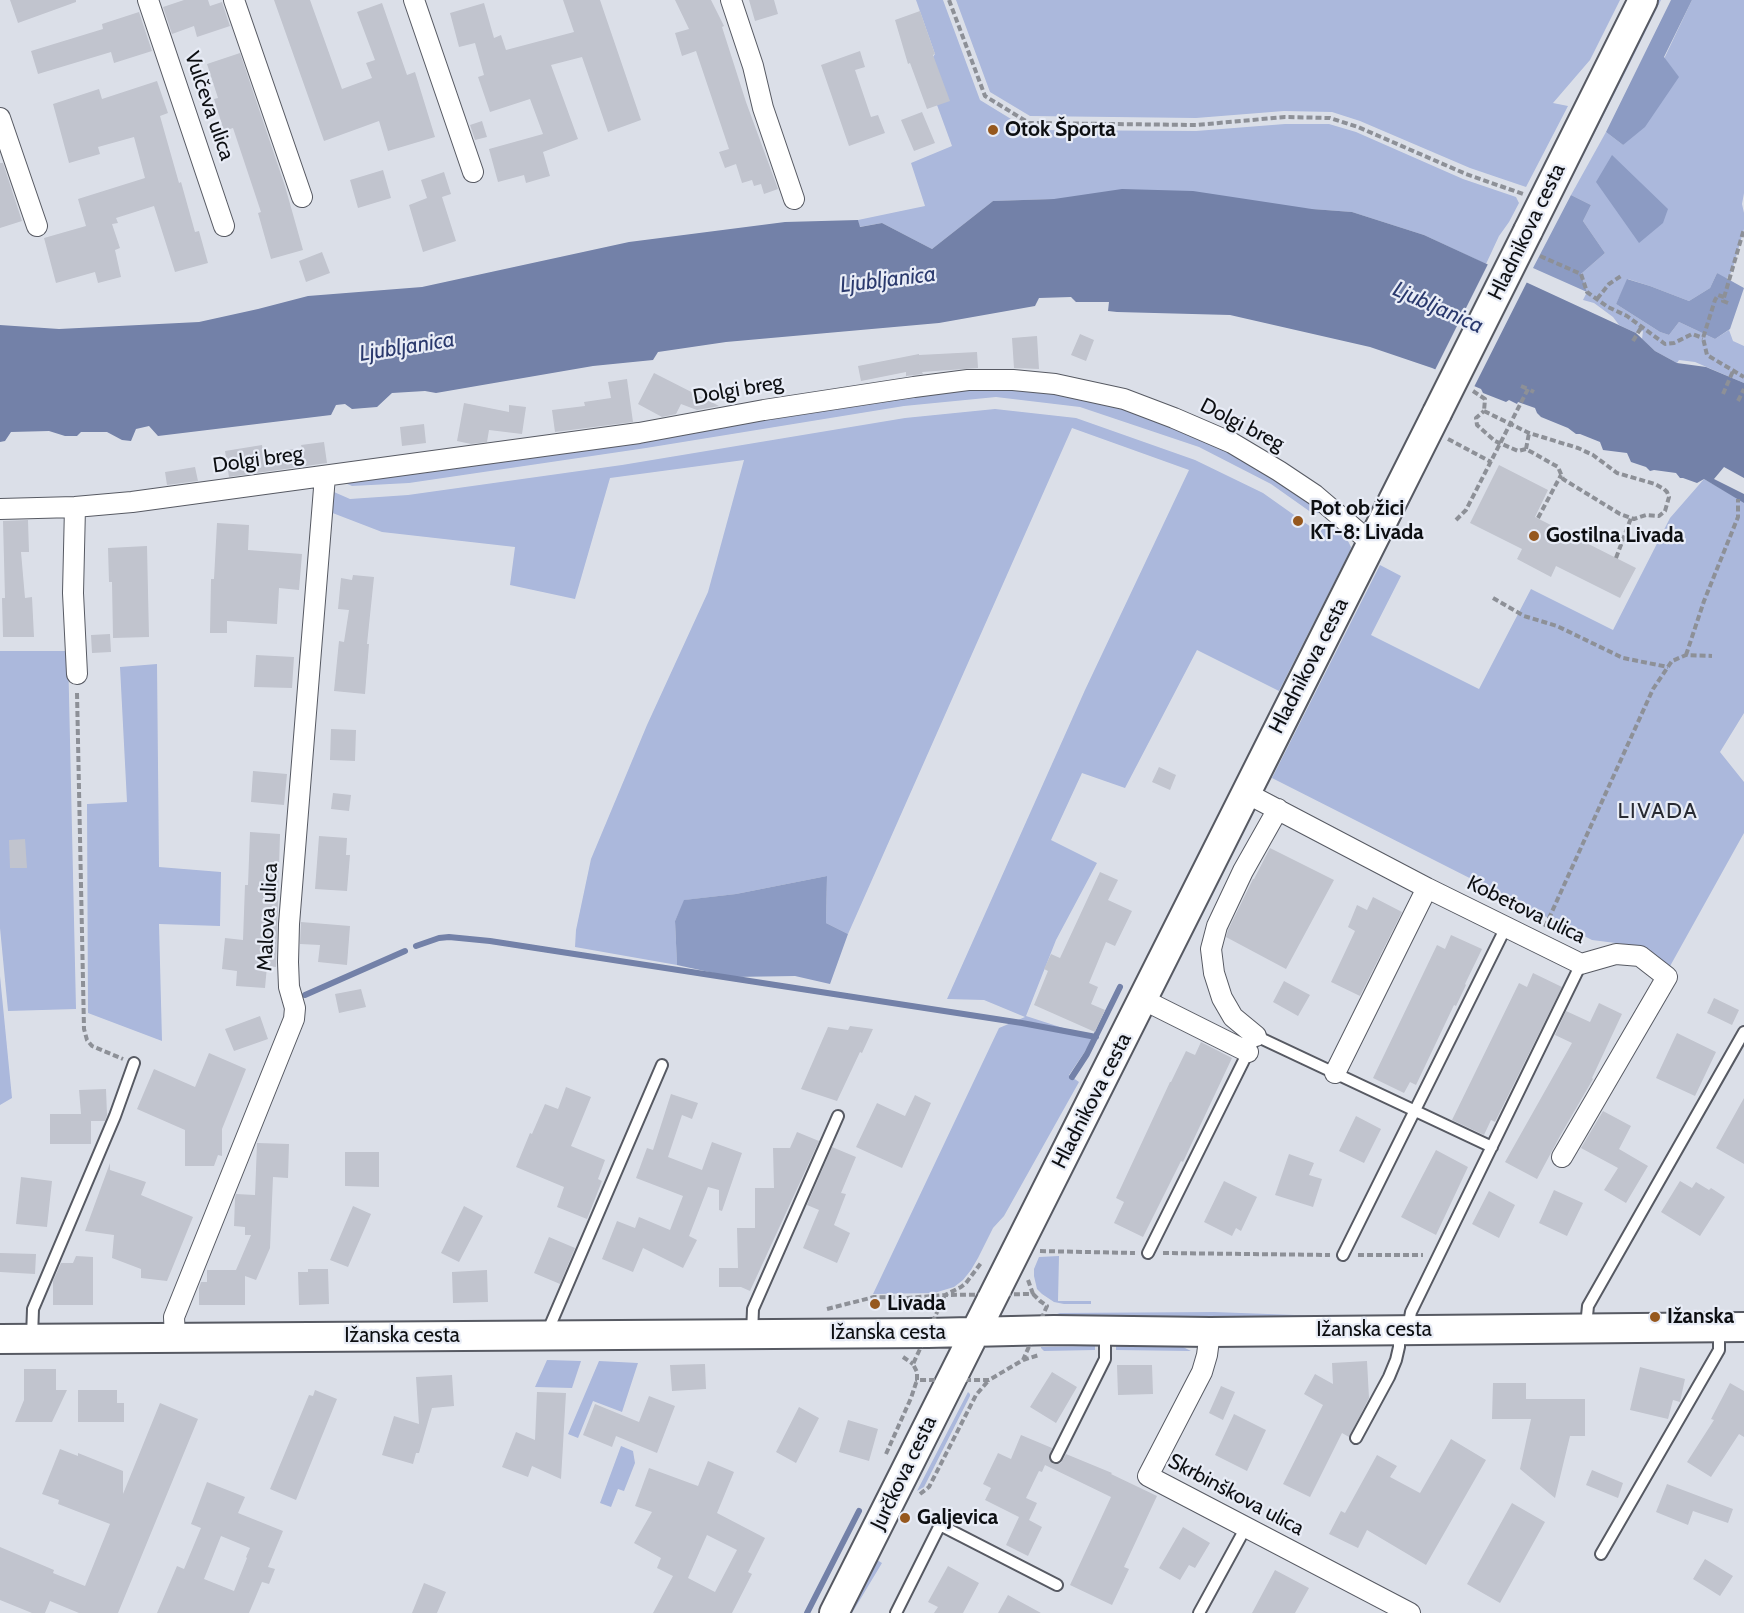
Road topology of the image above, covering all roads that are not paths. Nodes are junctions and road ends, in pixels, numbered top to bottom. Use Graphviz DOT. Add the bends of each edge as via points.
graph roads {
  1 [pos="148,0"];
  2 [pos="234,0"];
  3 [pos="414,0"];
  4 [pos="731,0"];
  5 [pos="1643,0"];
  6 [pos="0,118"];
  7 [pos="473,172"];
  8 [pos="302,197"];
  9 [pos="794,199"];
  10 [pos="37,226"];
  11 [pos="224,226"];
  12 [pos="325,476"];
  13 [pos="75,507"];
  14 [pos="0,508"];
  15 [pos="1372,541"];
  16 [pos="77,674"];
  17 [pos="1246,793"];
  18 [pos="1278,809"];
  19 [pos="1427,888"];
  20 [pos="1506,927"];
  21 [pos="1581,964"];
  22 [pos="1143,999"];
  23 [pos="1744,1032"];
  24 [pos="1252,1044"];
  25 [pos="134,1063"];
  26 [pos="662,1065"];
  27 [pos="1335,1073"];
  28 [pos="1414,1110"];
  29 [pos="838,1116"];
  30 [pos="1492,1147"];
  31 [pos="1562,1157"];
  32 [pos="1148,1253"];
  33 [pos="1343,1255"];
  34 [pos="1731,1327"];
  35 [pos="1586,1328"];
  36 [pos="1105,1330"];
  37 [pos="1404,1330"];
  38 [pos="975,1332"];
  39 [pos="1210,1332"];
  40 [pos="752,1334"];
  41 [pos="546,1335"];
  42 [pos="175,1338"];
  43 [pos="0,1339"];
  44 [pos="32,1339"];
  45 [pos="1356,1438"];
  46 [pos="1056,1457"];
  47 [pos="1246,1527"];
  48 [pos="1601,1554"];
  49 [pos="1057,1585"];
  50 [pos="834,1613"];
  51 [pos="896,1613"];
  52 [pos="1199,1613"];
  53 [pos="1410,1613"];
  1 -- 11 [label="street, Vulčeva ulica"];
  2 -- 8 [label="street"];
  3 -- 7 [label="street"];
  4 -- 9 [label="street"];
  5 -- 15 [label="main road, Hladnikova cesta, bridge" via="1534,243 1442,426"];
  6 -- 10 [label="street"];
  12 -- 13 [label="street, Dolgi breg"];
  12 -- 15 [label="street, Dolgi breg" via="639,433 903,388 968,380 1012,380 1055,384 1124,399 1232,443 1315,495"];
  12 -- 42 [label="street, Malova ulica" via="289,924 289,987 296,1008 174,1317"];
  13 -- 14 [label="street, Dolgi breg"];
  13 -- 16 [label="street" via="73,593"];
  15 -- 17 [label="main road, Hladnikova cesta"];
  17 -- 18 [label="street, Kobetova ulica"];
  17 -- 22 [label="main road, Hladnikova cesta"];
  18 -- 19 [label="street, Kobetova ulica"];
  18 -- 24 [label="street" via="1217,926 1211,949 1222,998"];
  19 -- 20 [label="street, Kobetova ulica"];
  19 -- 27 [label="street"];
  20 -- 21 [label="street, Kobetova ulica"];
  20 -- 28 [label="lane"];
  21 -- 30 [label="lane"];
  21 -- 31 [label="street, Kobetova ulica" via="1616,954 1640,956 1667,977"];
  22 -- 24 [label="street"];
  22 -- 38 [label="main road, Hladnikova cesta"];
  23 -- 35 [label="lane" via="1588,1306"];
  24 -- 27 [label="lane"];
  24 -- 32 [label="lane"];
  25 -- 44 [label="lane" via="33,1309"];
  26 -- 41 [label="lane"];
  27 -- 28 [label="lane"];
  28 -- 30 [label="lane"];
  28 -- 33 [label="lane"];
  29 -- 40 [label="lane" via="753,1309"];
  30 -- 37 [label="lane"];
  34 -- 35 [label="main road, Ižanska cesta"];
  34 -- 48 [label="lane"];
  35 -- 37 [label="main road, Ižanska cesta"];
  36 -- 38 [label="main road, Ižanska cesta"];
  36 -- 39 [label="main road, Ižanska cesta"];
  36 -- 46 [label="lane" via="1105,1359"];
  37 -- 39 [label="main road, Ižanska cesta"];
  37 -- 45 [label="lane" via="1389,1377"];
  38 -- 40 [label="main road, Ižanska cesta"];
  38 -- 50 [label="main road, Jurčkova cesta"];
  39 -- 47 [label="street, Skrbinškova ulica" via="1202,1372 1148,1476"];
  40 -- 41 [label="main road, Ižanska cesta"];
  41 -- 42 [label="main road, Ižanska cesta"];
  42 -- 44 [label="main road, Ižanska cesta"];
  43 -- 44 [label="main road, Ižanska cesta"];
  47 -- 52 [label="lane"];
  47 -- 53 [label="street, Skrbinškova ulica"];
  49 -- 51 [label="lane" via="940,1525"];
}
